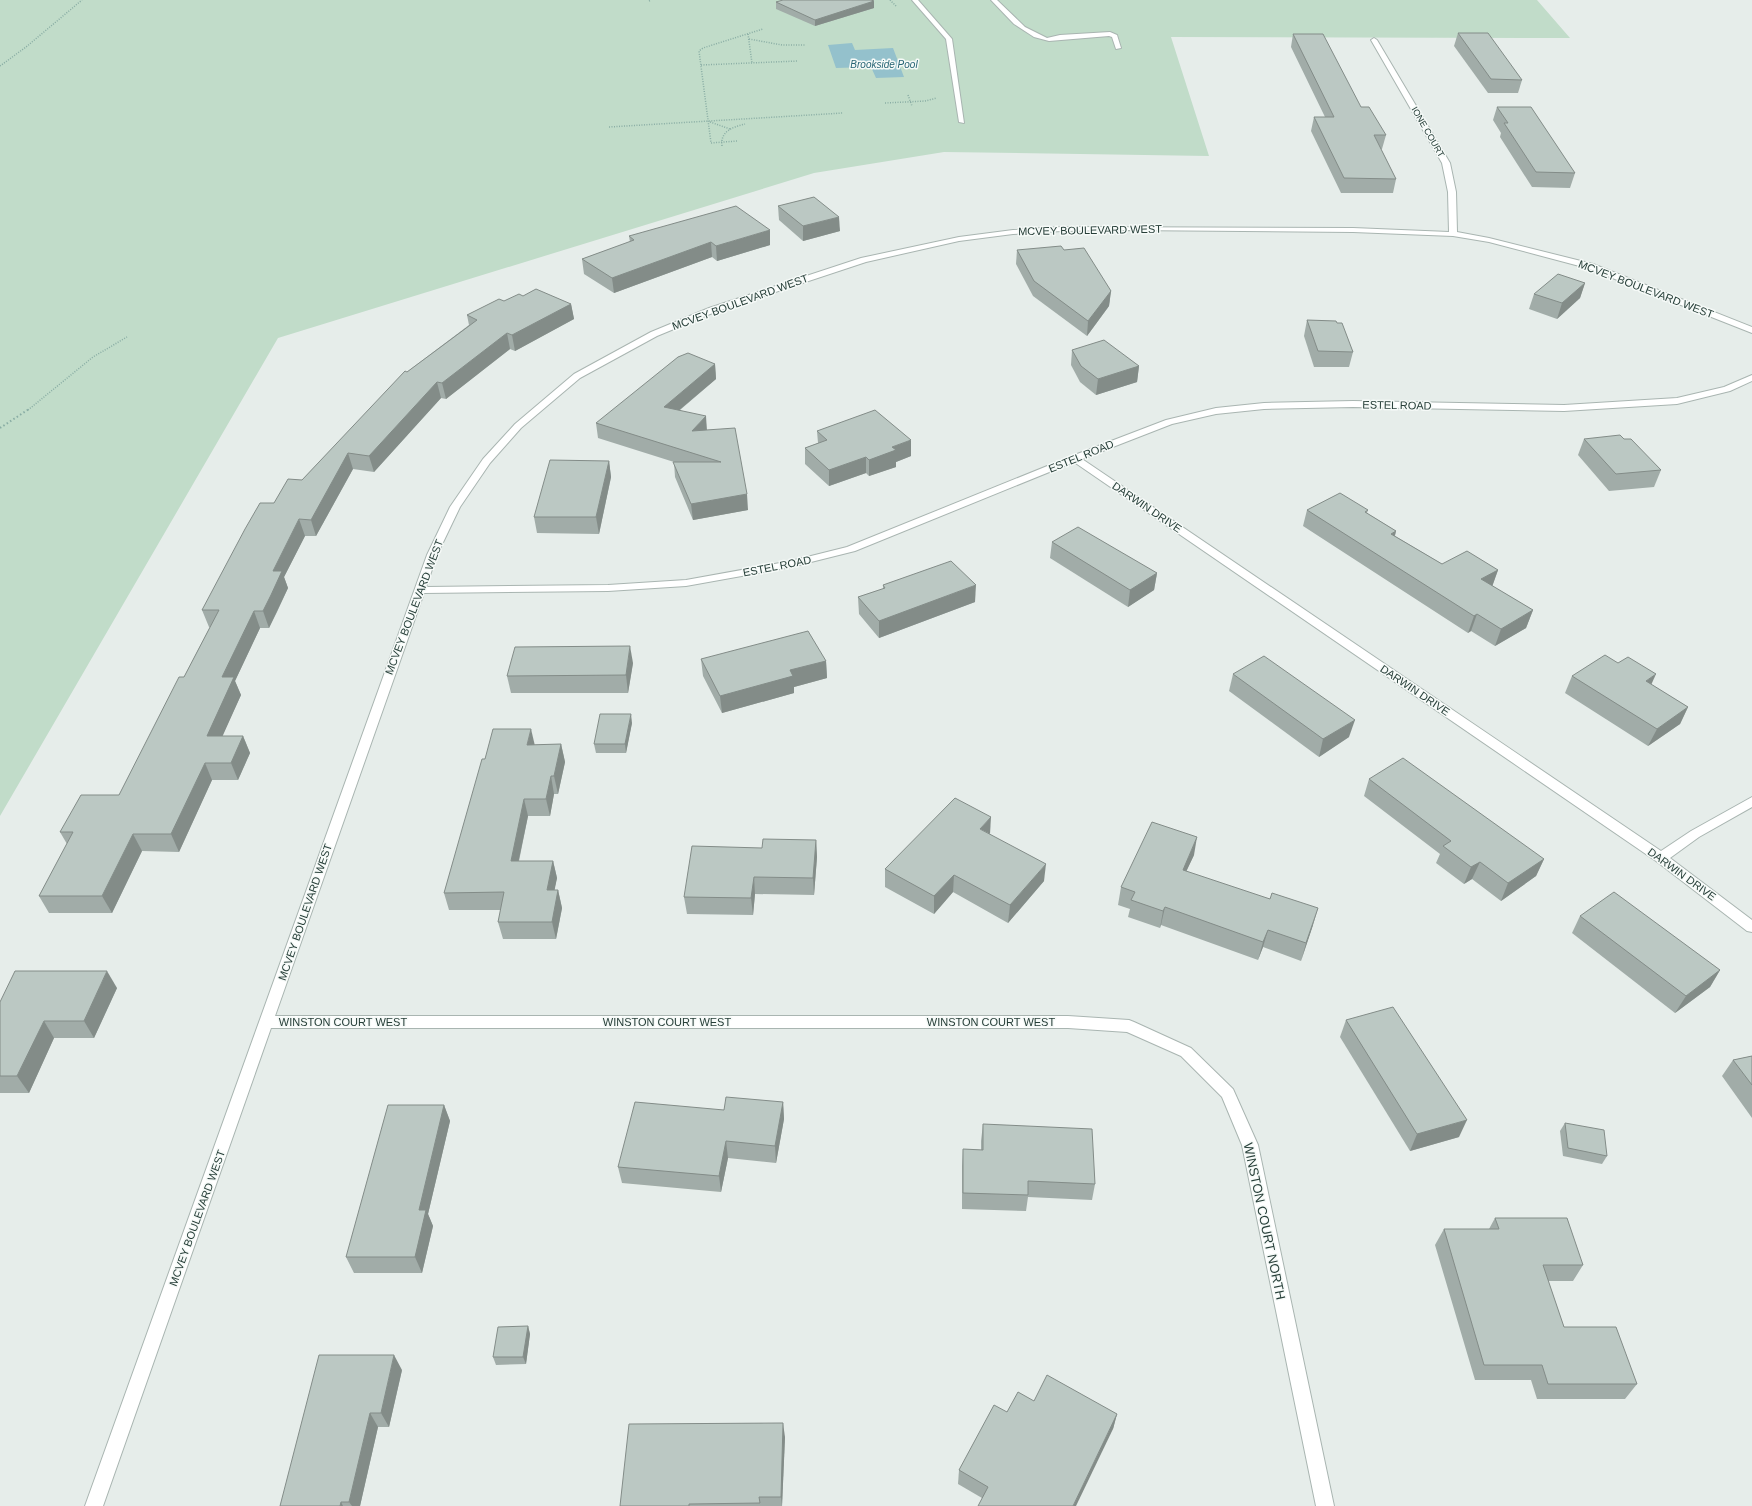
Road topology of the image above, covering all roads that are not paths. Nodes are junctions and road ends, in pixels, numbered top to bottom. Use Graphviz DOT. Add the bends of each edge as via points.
graph roads {
  1 [pos="915,0"];
  2 [pos="994,0"];
  3 [pos="1374,40"];
  4 [pos="1118,48"];
  5 [pos="962,122"];
  6 [pos="1453,234"];
  7 [pos="1752,330"];
  8 [pos="1752,378"];
  9 [pos="1074,458"];
  10 [pos="419,590"];
  11 [pos="1752,801"];
  12 [pos="1661,858"];
  13 [pos="1752,926"];
  14 [pos="267,1022"];
  15 [pos="1068,1022"];
  16 [pos="94,1506"];
  17 [pos="1325,1506"];
  1 -- 5 [label="street" via="949,39"];
  2 -- 4 [label="street" via="1028,32 1036,36 1046,38 1110,34 1115,36"];
  3 -- 6 [label="street, IONE COURT" via="1446,164 1452,192"];
  6 -- 7 [label="street, MCVEY BOULEVARD WEST" via="1489,240 1590,266"];
  6 -- 10 [label="street, MCVEY BOULEVARD WEST" via="1353,230 1126,228 1013,232 959,239 864,260 712,310 654,334 577,376 518,426 486,461 455,507 432,555"];
  8 -- 9 [label="street, ESTEL ROAD" via="1727,389 1669,402 1564,408 1353,404 1264,406 1216,411 1168,422"];
  9 -- 10 [label="street, ESTEL ROAD" via="851,549 791,564 686,583 608,588"];
  9 -- 12 [label="street, DARWIN DRIVE"];
  10 -- 14 [label="street, MCVEY BOULEVARD WEST"];
  11 -- 12 [label="street" via="1695,834"];
  12 -- 13 [label="street, DARWIN DRIVE"];
  14 -- 15 [label="street, WINSTON COURT WEST"];
  14 -- 16 [label="street, MCVEY BOULEVARD WEST"];
  15 -- 17 [label="street, WINSTON COURT NORTH" via="1129,1026 1186,1052 1228,1093 1250,1145"];
}
